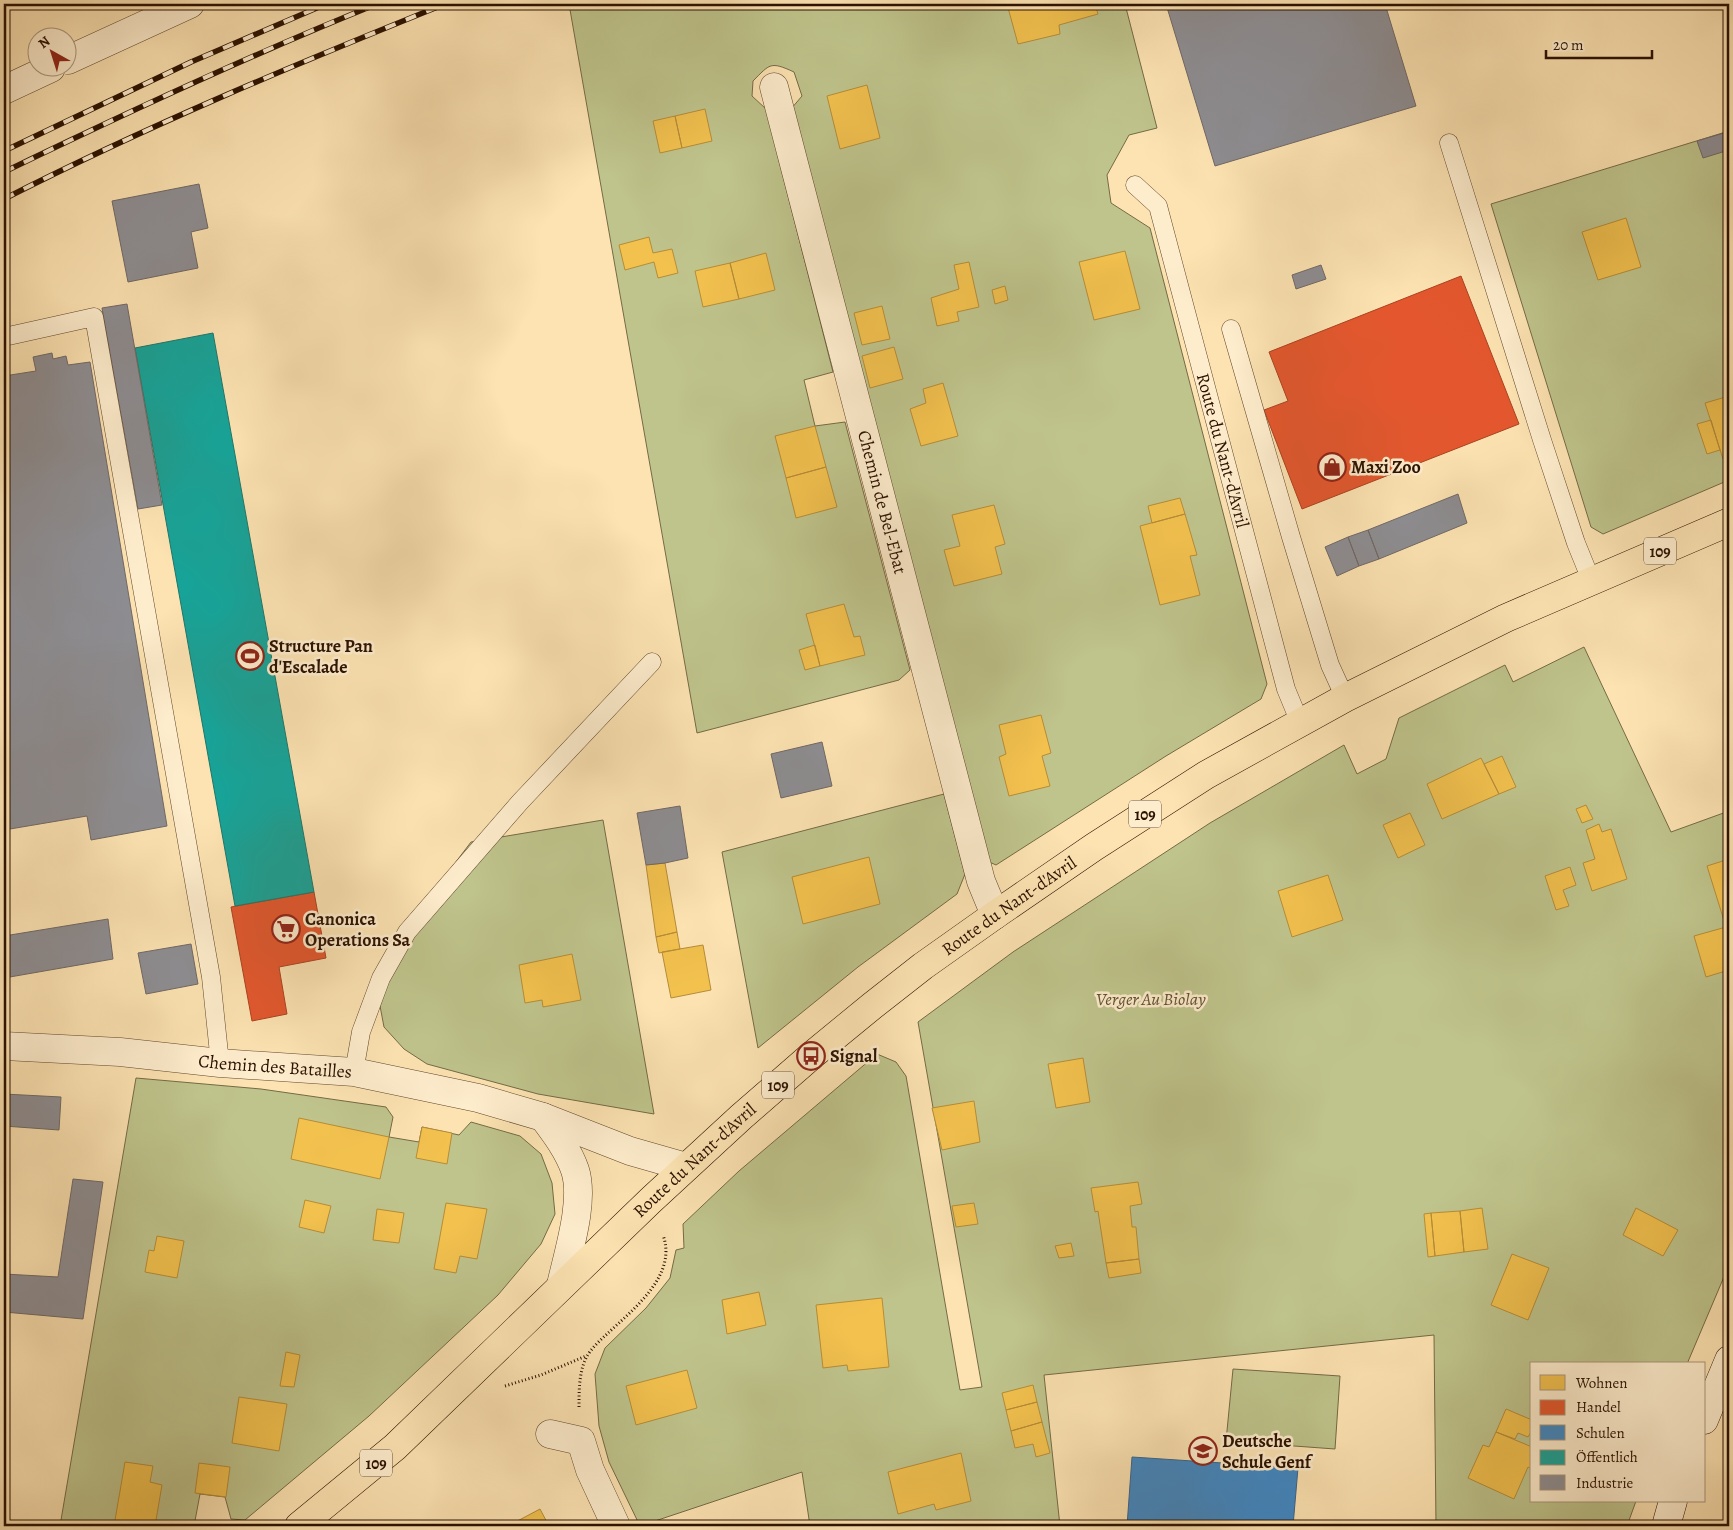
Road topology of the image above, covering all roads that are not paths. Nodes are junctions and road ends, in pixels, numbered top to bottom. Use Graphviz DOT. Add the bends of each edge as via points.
graph roads {
  1 [pos="190,4"];
  2 [pos="160,10"];
  3 [pos="78,55"];
  4 [pos="30,78"];
  5 [pos="774,87"];
  6 [pos="4,90"];
  7 [pos="1449,143"];
  8 [pos="1135,185"];
  9 [pos="1231,329"];
  10 [pos="4,336"];
  11 [pos="1729,522"];
  12 [pos="1591,580"];
  13 [pos="652,662"];
  14 [pos="1345,698"];
  15 [pos="1300,723"];
  16 [pos="995,915"];
  17 [pos="4,1046"];
  18 [pos="220,1062"];
  19 [pos="354,1072"];
  20 [pos="542,1117"];
  21 [pos="686,1167"];
  22 [pos="561,1285"];
  23 [pos="1729,1360"];
  24 [pos="1706,1415"];
  25 [pos="550,1434"];
  26 [pos="1673,1502"];
  27 [pos="299,1526"];
  28 [pos="616,1526"];
  29 [pos="1666,1526"];
  1 -- 2 [label="street"];
  2 -- 3 [label="street"];
  4 -- 6 [label="street"];
  5 -- 16 [label="street, Chemin de Bel-Ebat" via="981,881"];
  7 -- 12 [label="lane" via="1548,459"];
  8 -- 15 [label="lane, Route du Nant-d'Avril" via="1158,206 1286,690"];
  9 -- 14 [label="lane" via="1330,665"];
  10 -- 18 [label="lane" via="94,317 212,977"];
  11 -- 12 [label="main road, Route du Nant-d'Avril / 109"];
  12 -- 14 [label="main road, Route du Nant-d'Avril / 109"];
  13 -- 19 [label="lane" via="520,802 407,932 381,978 361,1032"];
  14 -- 15 [label="main road, Route du Nant-d'Avril / 109"];
  15 -- 16 [label="main road, Route du Nant-d'Avril / 109" via="1206,775"];
  16 -- 21 [label="main road, Route du Nant-d'Avril / 109" via="872,1006"];
  17 -- 18 [label="street, Chemin des Batailles" via="120,1052"];
  18 -- 19 [label="street, Chemin des Batailles"];
  19 -- 20 [label="street, Chemin des Batailles" via="460,1094"];
  20 -- 21 [label="street, Chemin des Batailles"];
  20 -- 22 [label="street" via="564,1147 575,1170 577,1185 575,1222"];
  21 -- 22 [label="main road, Route du Nant-d'Avril / 109"];
  22 -- 27 [label="main road, Route du Nant-d'Avril / 109" via="395,1447"];
  23 -- 24 [label="street"];
  25 -- 28 [label="street" via="581,1441 590,1470"];
  26 -- 29 [label="street"];
}
